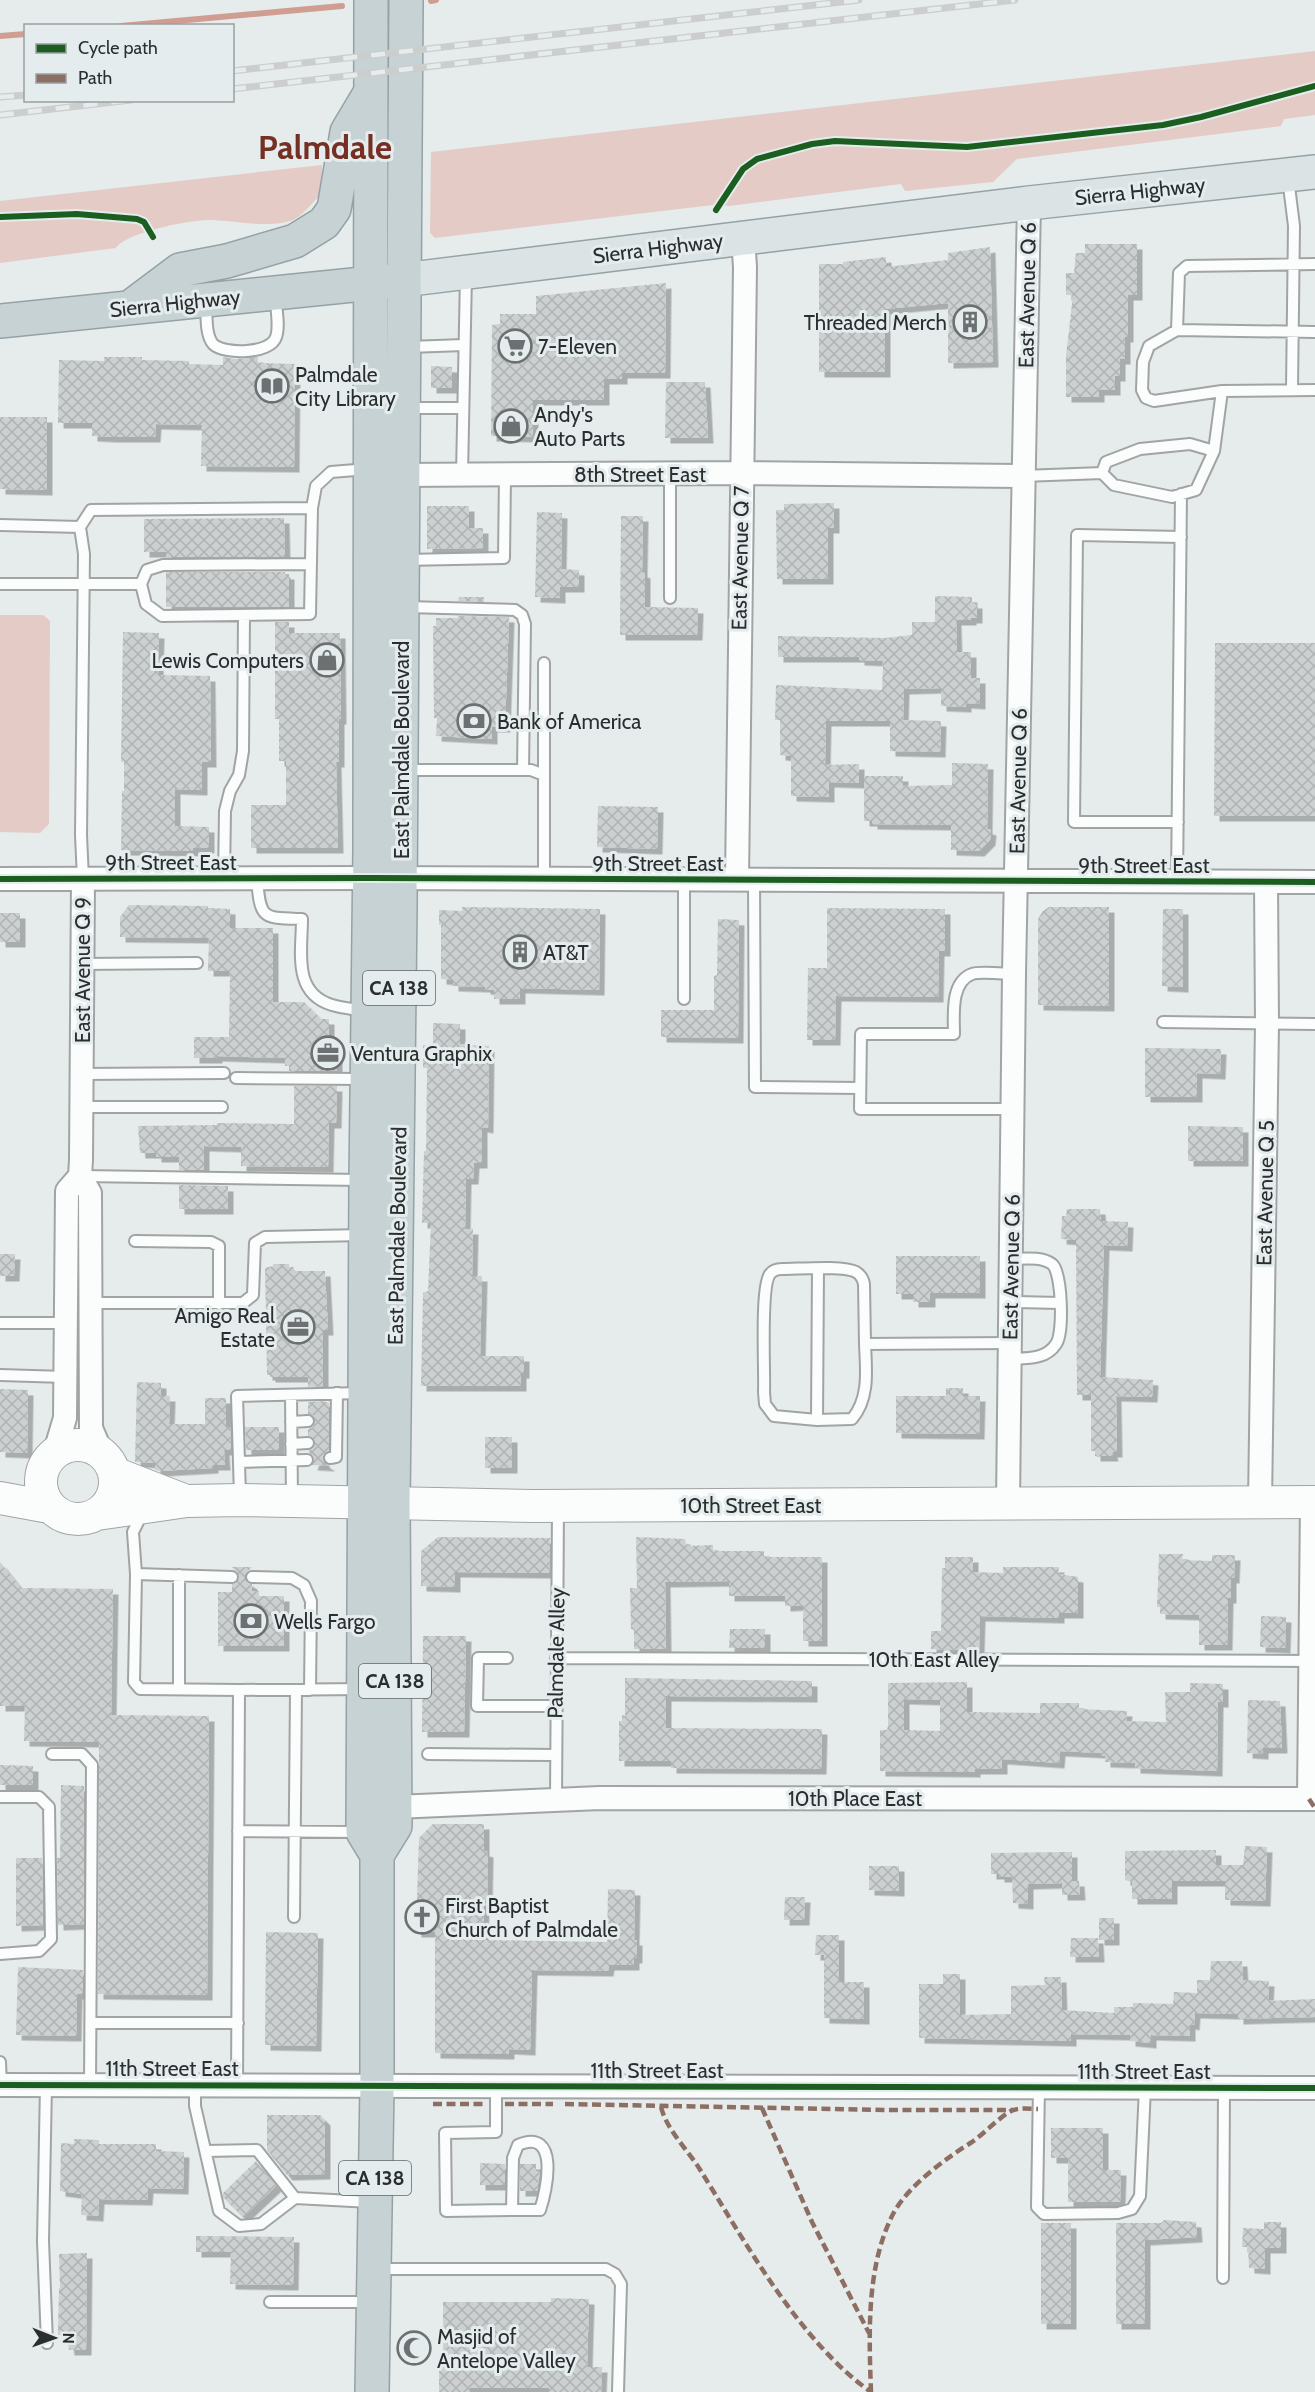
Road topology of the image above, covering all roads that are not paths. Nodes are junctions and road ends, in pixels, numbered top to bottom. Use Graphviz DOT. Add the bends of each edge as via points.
graph roads {
  1 [pos="371,0"];
  2 [pos="406,0"];
  3 [pos="370,93"];
  4 [pos="1302,174"];
  5 [pos="1029,203"];
  6 [pos="743,238"];
  7 [pos="1294,264"];
  8 [pos="1315,264"];
  9 [pos="466,272"];
  10 [pos="387,281"];
  11 [pos="275,292"];
  12 [pos="206,300"];
  13 [pos="132,306"];
  14 [pos="0,321"];
  15 [pos="1177,330"];
  16 [pos="1293,332"];
  17 [pos="1315,332"];
  18 [pos="464,345"];
  19 [pos="402,347"];
  20 [pos="1292,389"];
  21 [pos="1315,390"];
  22 [pos="1222,391"];
  23 [pos="402,408"];
  24 [pos="463,408"];
  25 [pos="1214,451"];
  26 [pos="386,472"];
  27 [pos="670,473"];
  28 [pos="742,473"];
  29 [pos="1102,473"];
  30 [pos="462,475"];
  31 [pos="505,475"];
  32 [pos="1023,476"];
  33 [pos="1181,494"];
  34 [pos="312,508"];
  35 [pos="0,525"];
  36 [pos="80,527"];
  37 [pos="1181,537"];
  38 [pos="401,560"];
  39 [pos="310,564"];
  40 [pos="0,584"];
  41 [pos="84,584"];
  42 [pos="141,584"];
  43 [pos="670,598"];
  44 [pos="401,607"];
  45 [pos="244,615"];
  46 [pos="544,663"];
  47 [pos="401,770"];
  48 [pos="523,770"];
  49 [pos="544,775"];
  50 [pos="1179,822"];
  51 [pos="224,878"];
  52 [pos="256,878"];
  53 [pos="385,878"];
  54 [pos="0,879"];
  55 [pos="83,879"];
  56 [pos="544,879"];
  57 [pos="746,879"];
  58 [pos="684,880"];
  59 [pos="1016,880"];
  60 [pos="1178,882"];
  61 [pos="1266,882"];
  62 [pos="1315,882"];
  63 [pos="197,963"];
  64 [pos="82,964"];
  65 [pos="1014,974"];
  66 [pos="684,999"];
  67 [pos="368,1011"];
  68 [pos="1163,1022"];
  69 [pos="1267,1024"];
  70 [pos="1315,1024"];
  71 [pos="224,1073"];
  72 [pos="82,1074"];
  73 [pos="236,1078"];
  74 [pos="367,1079"];
  75 [pos="860,1088"];
  76 [pos="82,1107"];
  77 [pos="222,1107"];
  78 [pos="1013,1108"];
  79 [pos="80,1176"];
  80 [pos="366,1180"];
  81 [pos="366,1235"];
  82 [pos="135,1242"];
  83 [pos="1011,1259"];
  84 [pos="818,1269"];
  85 [pos="1010,1302"];
  86 [pos="89,1303"];
  87 [pos="1060,1303"];
  88 [pos="219,1304"];
  89 [pos="0,1323"];
  90 [pos="64,1323"];
  91 [pos="865,1344"];
  92 [pos="1009,1351"];
  93 [pos="0,1375"];
  94 [pos="65,1377"];
  95 [pos="351,1393"];
  96 [pos="291,1395"];
  97 [pos="817,1420"];
  98 [pos="291,1422"];
  99 [pos="308,1422"];
  100 [pos="344,1442"];
  101 [pos="308,1443"];
  102 [pos="291,1444"];
  103 [pos="330,1458"];
  104 [pos="307,1460"];
  105 [pos="290,1461"];
  106 [pos="239,1462"];
  107 [pos="49,1463"];
  108 [pos="108,1463"];
  109 [pos="0,1489"];
  110 [pos="0,1498"];
  111 [pos="240,1500"];
  112 [pos="292,1500"];
  113 [pos="187,1501"];
  114 [pos="378,1502"];
  115 [pos="1314,1502"];
  116 [pos="1260,1503"];
  117 [pos="1008,1504"];
  118 [pos="558,1506"];
  119 [pos="49,1507"];
  120 [pos="145,1508"];
  121 [pos="97,1514"];
  122 [pos="135,1574"];
  123 [pos="179,1575"];
  124 [pos="232,1577"];
  125 [pos="252,1577"];
  126 [pos="507,1658"];
  127 [pos="556,1658"];
  128 [pos="1311,1661"];
  129 [pos="179,1689"];
  130 [pos="363,1689"];
  131 [pos="239,1690"];
  132 [pos="296,1690"];
  133 [pos="310,1690"];
  134 [pos="556,1706"];
  135 [pos="52,1754"];
  136 [pos="428,1754"];
  137 [pos="556,1755"];
  138 [pos="0,1797"];
  139 [pos="556,1799"];
  140 [pos="1312,1799"];
  141 [pos="394,1807"];
  142 [pos="293,1830"];
  143 [pos="238,1831"];
  144 [pos="370,1843"];
  145 [pos="294,1917"];
  146 [pos="0,1954"];
  147 [pos="91,2023"];
  148 [pos="238,2023"];
  149 [pos="0,2062"];
  150 [pos="0,2085"];
  151 [pos="46,2085"];
  152 [pos="90,2085"];
  153 [pos="237,2085"];
  154 [pos="195,2086"];
  155 [pos="377,2086"];
  156 [pos="496,2086"];
  157 [pos="1039,2086"];
  158 [pos="1145,2088"];
  159 [pos="1224,2088"];
  160 [pos="1315,2088"];
  161 [pos="206,2151"];
  162 [pos="295,2198"];
  163 [pos="375,2202"];
  164 [pos="512,2210"];
  165 [pos="374,2269"];
  166 [pos="1222,2278"];
  167 [pos="270,2302"];
  168 [pos="373,2302"];
  169 [pos="47,2343"];
  170 [pos="372,2392"];
  171 [pos="618,2392"];
  1 -- 3 [label="highway, East Palmdale Boulevard / CA 138"];
  2 -- 10 [label="highway, East Palmdale Boulevard / CA 138"];
  3 -- 10 [label="highway, East Palmdale Boulevard / CA 138"];
  3 -- 13 [label="highway" via="347,132 334,210 324,223 295,241 180,270"];
  4 -- 5 [label="main road, Sierra Highway"];
  4 -- 7 [label="lane" via="1294,226"];
  5 -- 6 [label="main road, Sierra Highway"];
  5 -- 32 [label="street, East Avenue Q 6"];
  6 -- 9 [label="main road, Sierra Highway"];
  6 -- 28 [label="street, East Avenue Q 7"];
  7 -- 8 [label="lane"];
  7 -- 15 [label="lane" via="1187,266 1179,273"];
  7 -- 16 [label="lane"];
  9 -- 10 [label="main road, Sierra Highway"];
  9 -- 18 [label="lane"];
  10 -- 11 [label="highway, Sierra Highway"];
  10 -- 19 [label="highway, East Palmdale Boulevard / CA 138"];
  10 -- 26 [label="highway, East Palmdale Boulevard / CA 138"];
  11 -- 12 [label="highway, Sierra Highway"];
  11 -- 12 [label="lane" via="277,337 272,346 261,350 222,350 213,344 208,332"];
  12 -- 13 [label="highway, Sierra Highway"];
  13 -- 14 [label="highway, Sierra Highway"];
  15 -- 16 [label="lane"];
  15 -- 22 [label="lane" via="1149,346 1143,362 1142,390 1146,398 1154,401"];
  16 -- 17 [label="lane"];
  16 -- 20 [label="lane"];
  18 -- 19 [label="lane"];
  18 -- 24 [label="lane"];
  19 -- 23 [label="highway, East Palmdale Boulevard / CA 138"];
  20 -- 21 [label="lane"];
  20 -- 22 [label="lane"];
  22 -- 25 [label="lane"];
  23 -- 24 [label="lane"];
  23 -- 26 [label="highway, East Palmdale Boulevard / CA 138"];
  24 -- 30 [label="lane"];
  25 -- 29 [label="lane" via="1190,444 1140,449 1106,462"];
  25 -- 33 [label="lane" via="1196,490"];
  26 -- 30 [label="street, 8th Street East"];
  26 -- 34 [label="lane" via="331,472 316,486"];
  26 -- 38 [label="highway, East Palmdale Boulevard / CA 138"];
  26 -- 53 [label="highway, East Palmdale Boulevard / CA 138"];
  27 -- 28 [label="street, 8th Street East"];
  27 -- 31 [label="street, 8th Street East"];
  27 -- 43 [label="lane"];
  28 -- 32 [label="street, 8th Street East"];
  28 -- 57 [label="street, East Avenue Q 7"];
  29 -- 32 [label="lane"];
  29 -- 33 [label="lane" via="1114,485 1172,497"];
  30 -- 31 [label="street, 8th Street East"];
  31 -- 38 [label="lane" via="504,558"];
  32 -- 59 [label="street, East Avenue Q 6"];
  33 -- 37 [label="lane"];
  34 -- 36 [label="lane" via="91,510"];
  34 -- 39 [label="lane"];
  35 -- 36 [label="lane"];
  36 -- 41 [label="lane, East Avenue Q 9"];
  37 -- 50 [label="lane"];
  37 -- 50 [label="lane" via="1077,535 1074,786 1074,822"];
  38 -- 44 [label="highway, East Palmdale Boulevard / CA 138"];
  39 -- 42 [label="lane" via="162,565 147,570"];
  39 -- 45 [label="lane" via="310,614"];
  40 -- 41 [label="lane"];
  41 -- 42 [label="lane"];
  41 -- 55 [label="lane, East Avenue Q 9"];
  42 -- 45 [label="lane" via="146,604 162,616"];
  44 -- 47 [label="highway, East Palmdale Boulevard / CA 138"];
  44 -- 48 [label="lane" via="515,610 522,615"];
  45 -- 51 [label="lane" via="243,751 239,775 225,811"];
  46 -- 49 [label="lane"];
  47 -- 48 [label="lane"];
  47 -- 53 [label="highway, East Palmdale Boulevard / CA 138"];
  48 -- 49 [label="lane"];
  49 -- 56 [label="lane"];
  50 -- 60 [label="lane"];
  51 -- 52 [label="street, 9th Street East"];
  51 -- 55 [label="street, 9th Street East"];
  52 -- 53 [label="street, 9th Street East"];
  52 -- 67 [label="lane" via="263,912 269,917 302,919 302,968 308,990 331,1005"];
  53 -- 56 [label="street, 9th Street East"];
  53 -- 67 [label="highway, East Palmdale Boulevard / CA 138"];
  53 -- 114 [label="highway, East Palmdale Boulevard / CA 138"];
  54 -- 55 [label="street, 9th Street East"];
  55 -- 64 [label="street, East Avenue Q 9"];
  56 -- 58 [label="street, 9th Street East"];
  57 -- 58 [label="street, 9th Street East"];
  57 -- 59 [label="street, 9th Street East"];
  57 -- 75 [label="lane" via="755,1088"];
  58 -- 66 [label="lane"];
  59 -- 60 [label="street, 9th Street East"];
  59 -- 65 [label="street, East Avenue Q 6"];
  60 -- 61 [label="street, 9th Street East"];
  61 -- 62 [label="street, 9th Street East"];
  61 -- 69 [label="street, East Avenue Q 5"];
  63 -- 64 [label="lane"];
  64 -- 72 [label="street, East Avenue Q 9"];
  65 -- 75 [label="lane" via="972,974 964,981 957,990 954,1034 861,1035"];
  65 -- 78 [label="street, East Avenue Q 6"];
  67 -- 74 [label="highway, East Palmdale Boulevard / CA 138"];
  68 -- 69 [label="lane"];
  69 -- 70 [label="lane"];
  69 -- 116 [label="street, East Avenue Q 5"];
  71 -- 72 [label="lane"];
  72 -- 76 [label="street, East Avenue Q 9"];
  73 -- 74 [label="lane"];
  74 -- 80 [label="highway, East Palmdale Boulevard / CA 138"];
  75 -- 78 [label="lane" via="860,1109"];
  76 -- 77 [label="lane"];
  76 -- 79 [label="street, East Avenue Q 9"];
  78 -- 83 [label="street, East Avenue Q 6"];
  79 -- 80 [label="lane"];
  79 -- 86 [label="street, East Avenue Q 9" via="90,1193"];
  79 -- 90 [label="street, East Avenue Q 9" via="67,1191"];
  80 -- 81 [label="highway, East Palmdale Boulevard / CA 138"];
  81 -- 88 [label="lane" via="265,1236 255,1243 253,1295 243,1303"];
  81 -- 95 [label="highway, East Palmdale Boulevard / CA 138"];
  82 -- 88 [label="lane" via="211,1242 219,1246"];
  83 -- 85 [label="street, East Avenue Q 6"];
  83 -- 87 [label="lane" via="1036,1259 1053,1265 1058,1273"];
  84 -- 91 [label="lane" via="856,1272 862,1277"];
  84 -- 97 [label="lane"];
  84 -- 97 [label="lane" via="775,1270 770,1274 765,1294 765,1404 774,1416"];
  85 -- 87 [label="lane"];
  85 -- 92 [label="street, East Avenue Q 6"];
  86 -- 88 [label="lane"];
  86 -- 108 [label="street, East Avenue Q 9" via="91,1428"];
  87 -- 92 [label="lane" via="1056,1345 1041,1356"];
  89 -- 90 [label="lane"];
  90 -- 94 [label="street, East Avenue Q 9"];
  91 -- 92 [label="lane"];
  91 -- 97 [label="lane" via="865,1389 858,1412 852,1419"];
  92 -- 117 [label="street, East Avenue Q 6"];
  93 -- 94 [label="lane"];
  94 -- 107 [label="street, East Avenue Q 9" via="65,1418"];
  95 -- 96 [label="lane"];
  95 -- 100 [label="highway, East Palmdale Boulevard / CA 138"];
  95 -- 100 [label="lane" via="333,1421"];
  96 -- 98 [label="lane"];
  96 -- 106 [label="lane" via="237,1396"];
  98 -- 99 [label="lane"];
  98 -- 102 [label="lane"];
  100 -- 103 [label="lane" via="336,1457"];
  100 -- 114 [label="highway, East Palmdale Boulevard / CA 138"];
  101 -- 102 [label="lane"];
  102 -- 105 [label="lane"];
  104 -- 105 [label="lane"];
  105 -- 106 [label="lane"];
  105 -- 112 [label="lane"];
  106 -- 111 [label="lane"];
  107 -- 108 [label="main road" via="69,1447 81,1445 92,1448"];
  107 -- 109 [label="main road"];
  107 -- 119 [label="main road" via="41,1483"];
  108 -- 113 [label="main road, 10th Street East"];
  108 -- 121 [label="main road" via="115,1485 106,1506"];
  110 -- 119 [label="main road"];
  111 -- 112 [label="main road, 10th Street East"];
  111 -- 113 [label="main road, 10th Street East"];
  112 -- 114 [label="main road, 10th Street East"];
  113 -- 120 [label="main road, 10th Street East"];
  114 -- 118 [label="main road, 10th Street East"];
  114 -- 130 [label="highway, East Palmdale Boulevard / CA 138"];
  114 -- 141 [label="highway, East Palmdale Boulevard / CA 138"];
  115 -- 116 [label="main road, 10th Street East"];
  115 -- 128 [label="street"];
  116 -- 117 [label="main road, 10th Street East"];
  117 -- 118 [label="main road, 10th Street East"];
  118 -- 127 [label="lane, Palmdale Alley"];
  119 -- 121 [label="main road" via="72,1519"];
  120 -- 121 [label="main road, 10th Street East"];
  120 -- 122 [label="lane" via="133,1532"];
  122 -- 123 [label="lane"];
  122 -- 129 [label="lane" via="134,1682 140,1689"];
  123 -- 124 [label="lane"];
  123 -- 129 [label="lane"];
  125 -- 133 [label="lane" via="292,1578 304,1585 311,1601"];
  126 -- 134 [label="lane" via="478,1658 477,1706"];
  127 -- 128 [label="lane, 10th East Alley"];
  127 -- 134 [label="lane, Palmdale Alley"];
  128 -- 140 [label="street"];
  129 -- 131 [label="lane"];
  130 -- 133 [label="lane"];
  130 -- 144 [label="highway, East Palmdale Boulevard / CA 138"];
  131 -- 132 [label="lane"];
  131 -- 143 [label="lane"];
  132 -- 133 [label="lane"];
  132 -- 142 [label="lane"];
  134 -- 137 [label="lane, Palmdale Alley"];
  135 -- 147 [label="lane" via="82,1754 92,1765"];
  136 -- 137 [label="lane"];
  137 -- 139 [label="lane, Palmdale Alley"];
  138 -- 146 [label="lane" via="39,1797 49,1807 51,1939 39,1951"];
  139 -- 140 [label="street, 10th Place East"];
  139 -- 141 [label="street, 10th Place East"];
  141 -- 144 [label="highway, East Palmdale Boulevard / CA 138" via="395,1826"];
  142 -- 143 [label="lane"];
  142 -- 144 [label="lane"];
  142 -- 145 [label="lane"];
  143 -- 148 [label="lane"];
  144 -- 155 [label="highway, East Palmdale Boulevard / CA 138"];
  147 -- 148 [label="lane"];
  147 -- 152 [label="lane"];
  148 -- 153 [label="lane"];
  149 -- 150 [label="lane"];
  150 -- 151 [label="street, 11th Street East"];
  151 -- 152 [label="street, 11th Street East"];
  151 -- 169 [label="lane"];
  152 -- 154 [label="street, 11th Street East"];
  153 -- 154 [label="street, 11th Street East"];
  153 -- 155 [label="street, 11th Street East"];
  154 -- 161 [label="lane" via="195,2106"];
  155 -- 156 [label="street, 11th Street East"];
  155 -- 163 [label="highway, East Palmdale Boulevard / CA 138"];
  156 -- 157 [label="street, 11th Street East"];
  156 -- 164 [label="lane" via="496,2132 446,2133 446,2211"];
  157 -- 158 [label="street, 11th Street East"];
  157 -- 158 [label="lane" via="1036,2182 1037,2206 1044,2214 1118,2213 1132,2209 1140,2196"];
  158 -- 159 [label="street, 11th Street East"];
  159 -- 160 [label="street, 11th Street East"];
  159 -- 166 [label="lane"];
  161 -- 162 [label="lane" via="258,2150"];
  161 -- 162 [label="lane" via="219,2211 239,2226 261,2224"];
  162 -- 163 [label="lane"];
  163 -- 165 [label="highway, East Palmdale Boulevard / CA 138"];
  164 -- 164 [label="lane" via="513,2158 518,2145 537,2143 548,2160 546,2193 540,2210"];
  165 -- 168 [label="highway, East Palmdale Boulevard / CA 138"];
  165 -- 171 [label="lane" via="606,2269 621,2284"];
  167 -- 168 [label="lane"];
  168 -- 170 [label="highway, East Palmdale Boulevard / CA 138"];
}
